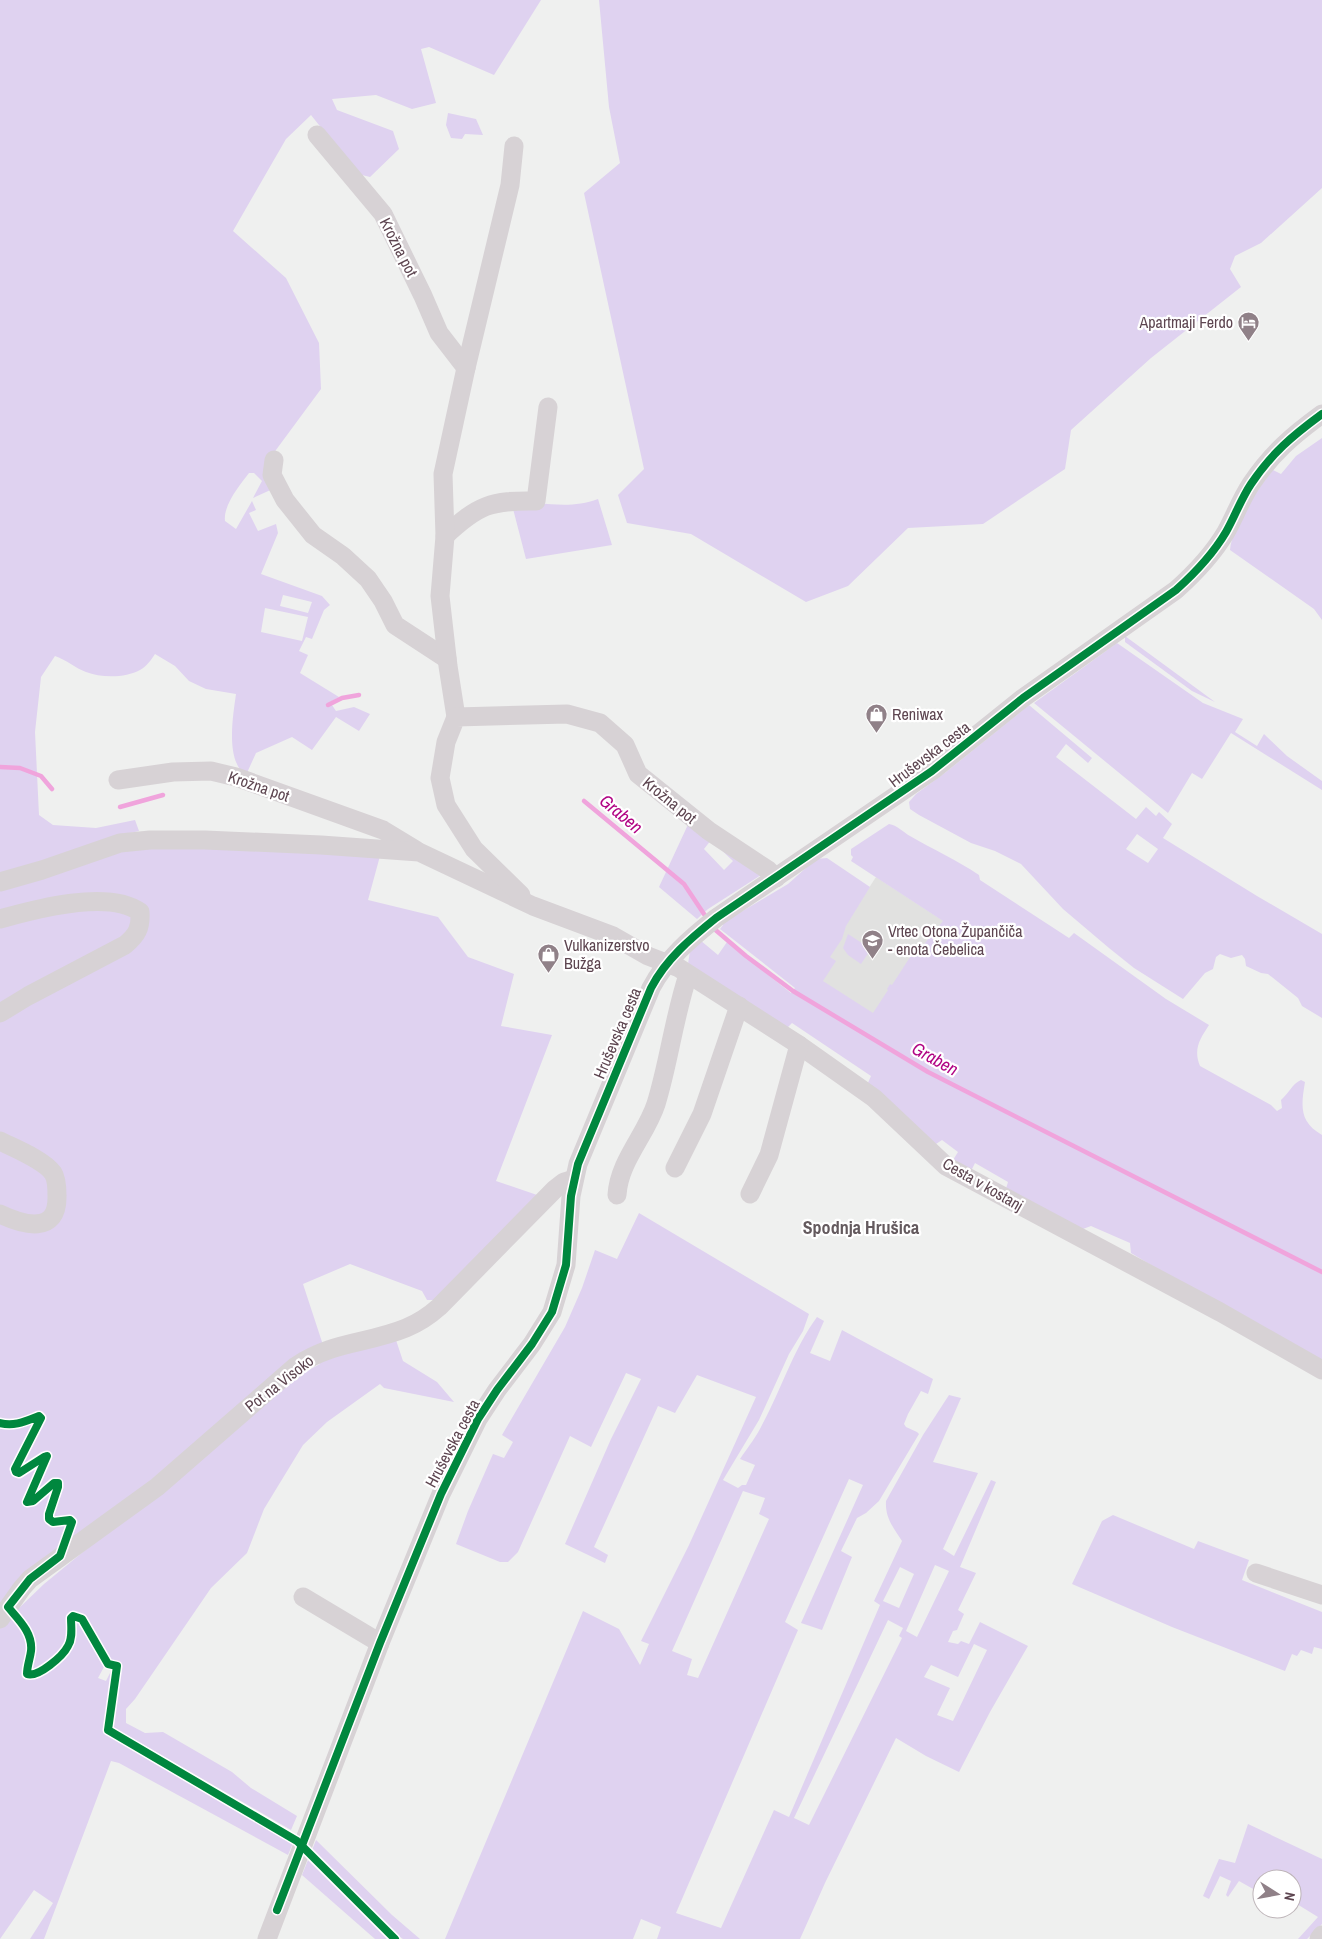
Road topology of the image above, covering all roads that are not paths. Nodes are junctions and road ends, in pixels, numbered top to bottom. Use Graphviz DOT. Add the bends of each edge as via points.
graph roads {
  1 [pos="317,135"];
  2 [pos="514,146"];
  3 [pos="466,368"];
  4 [pos="548,407"];
  5 [pos="1322,414"];
  6 [pos="274,460"];
  7 [pos="445,536"];
  8 [pos="447,659"];
  9 [pos="456,717"];
  10 [pos="118,780"];
  11 [pos="419,852"];
  12 [pos="776,878"];
  13 [pos="0,882"];
  14 [pos="533,906"];
  15 [pos="0,919"];
  16 [pos="667,963"];
  17 [pos="688,975"];
  18 [pos="739,1006"];
  19 [pos="0,1013"];
  20 [pos="799,1045"];
  21 [pos="0,1141"];
  22 [pos="675,1168"];
  23 [pos="574,1180"];
  24 [pos="750,1194"];
  25 [pos="617,1195"];
  26 [pos="0,1214"];
  27 [pos="1322,1370"];
  28 [pos="1256,1573"];
  29 [pos="1322,1595"];
  30 [pos="303,1597"];
  31 [pos="0,1619"];
  32 [pos="380,1643"];
  33 [pos="1322,1936"];
  34 [pos="267,1939"];
  35 [pos="1319,1939"];
  1 -- 3 [label="street, Krožna pot" via="383,214 439,333"];
  2 -- 3 [label="street" via="510,184"];
  3 -- 7 [label="street" via="444,474"];
  4 -- 7 [label="street" via="536,502 506,501 482,508 464,518"];
  5 -- 12 [label="street, Hruševska cesta" via="1292,436 1272,457 1250,486 1217,546 1176,590 1023,698 938,767"];
  6 -- 8 [label="street" via="272,475 285,500 313,535 368,579 394,625"];
  7 -- 8 [label="street" via="440,596"];
  8 -- 9 [label="street"];
  9 -- 12 [label="street, Krožna pot" via="567,714 600,723 624,745 638,774 709,831"];
  9 -- 14 [label="street, Krožna pot" via="446,742 440,778 446,805 474,849"];
  10 -- 11 [label="street, Krožna pot" via="173,772 211,771 228,775 383,830"];
  11 -- 13 [label="street, Krožna pot" via="321,845 150,840 120,843"];
  11 -- 14 [label="street, Krožna pot"];
  12 -- 16 [label="street, Hruševska cesta" via="711,922"];
  14 -- 16 [label="street, Krožna pot" via="613,936"];
  15 -- 19 [label="street" via="45,906 103,901 132,906 140,912 141,924 137,935 125,945"];
  16 -- 17 [label="street, Cesta v kostanj"];
  16 -- 23 [label="street, Hruševska cesta" via="651,988 583,1149"];
  17 -- 18 [label="street, Cesta v kostanj"];
  17 -- 25 [label="street" via="655,1107 619,1177"];
  18 -- 20 [label="street, Cesta v kostanj"];
  18 -- 22 [label="street" via="702,1114"];
  20 -- 24 [label="street" via="770,1155"];
  20 -- 27 [label="street, Cesta v kostanj" via="874,1098 946,1166"];
  21 -- 26 [label="street" via="39,1162 53,1174 58,1189 58,1206 44,1223 30,1225"];
  23 -- 31 [label="street, Pot na Visoko" via="555,1189 425,1318 406,1328 326,1349 296,1366 157,1487 30,1579"];
  23 -- 32 [label="street, Hruševska cesta" via="566,1265 552,1312 469,1433 440,1494"];
  28 -- 29 [label="street"];
  30 -- 32 [label="street"];
  32 -- 34 [label="street, Hruševska cesta"];
  33 -- 35 [label="street"];
}
